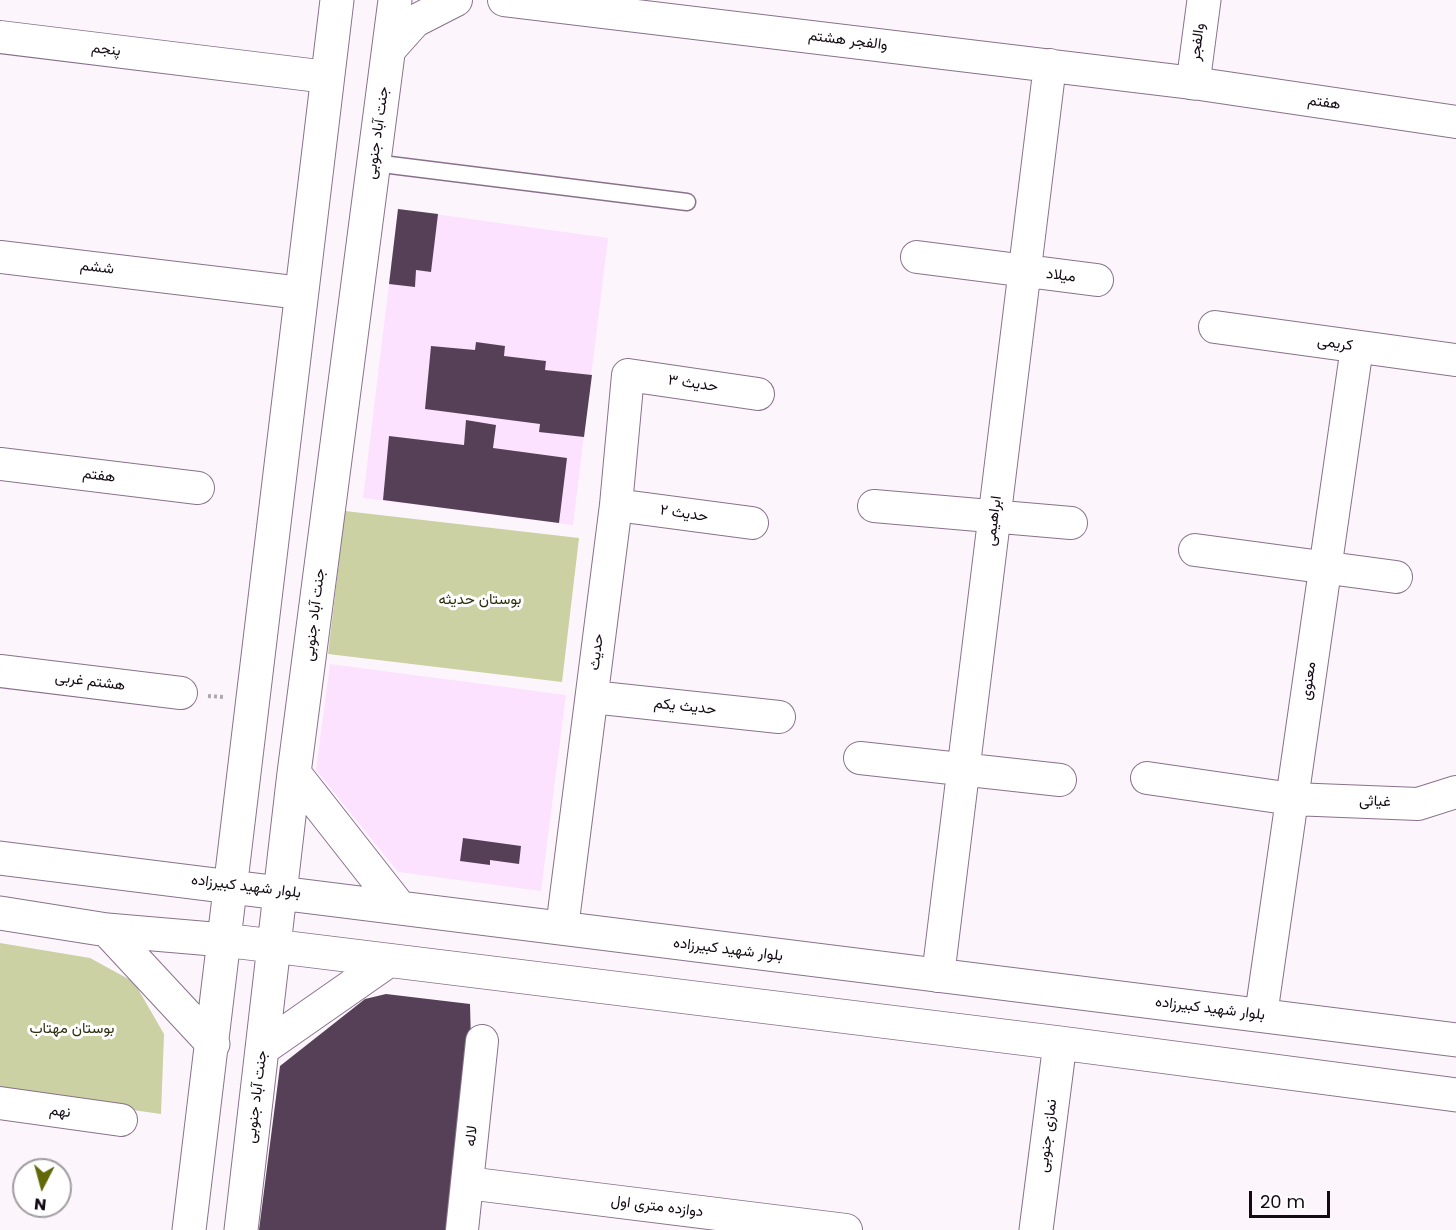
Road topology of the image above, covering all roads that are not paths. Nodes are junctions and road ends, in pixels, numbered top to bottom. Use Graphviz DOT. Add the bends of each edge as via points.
graph roads {
  1 [pos="337,0"];
  2 [pos="395,0"];
  3 [pos="456,0"];
  4 [pos="504,0"];
  5 [pos="1204,0"];
  6 [pos="0,38"];
  7 [pos="390,48"];
  8 [pos="1050,65"];
  9 [pos="327,77"];
  10 [pos="1193,83"];
  11 [pos="1456,122"];
  12 [pos="374,163"];
  13 [pos="687,202"];
  14 [pos="0,257"];
  15 [pos="916,257"];
  16 [pos="1025,271"];
  17 [pos="1097,280"];
  18 [pos="301,292"];
  19 [pos="1215,327"];
  20 [pos="1357,347"];
  21 [pos="1455,360"];
  22 [pos="628,375"];
  23 [pos="758,394"];
  24 [pos="0,464"];
  25 [pos="198,488"];
  26 [pos="616,505"];
  27 [pos="874,506"];
  28 [pos="994,516"];
  29 [pos="752,523"];
  30 [pos="1071,523"];
  31 [pos="1195,550"];
  32 [pos="1325,567"];
  33 [pos="1396,577"];
  34 [pos="0,671"];
  35 [pos="180,693"];
  36 [pos="592,697"];
  37 [pos="779,717"];
  38 [pos="860,758"];
  39 [pos="963,768"];
  40 [pos="294,773"];
  41 [pos="1148,778"];
  42 [pos="1060,780"];
  43 [pos="1456,792"];
  44 [pos="1292,799"];
  45 [pos="0,858"];
  46 [pos="228,886"];
  47 [pos="279,890"];
  48 [pos="400,908"];
  49 [pos="0,914"];
  50 [pos="562,928"];
  51 [pos="107,930"];
  52 [pos="224,940"];
  53 [pos="274,946"];
  54 [pos="388,961"];
  55 [pos="938,976"];
  56 [pos="1261,1015"];
  57 [pos="1456,1040"];
  58 [pos="482,1041"];
  59 [pos="1060,1043"];
  60 [pos="213,1044"];
  61 [pos="262,1049"];
  62 [pos="1456,1095"];
  63 [pos="0,1103"];
  64 [pos="121,1120"];
  65 [pos="467,1183"];
  66 [pos="189,1230"];
  67 [pos="241,1230"];
  68 [pos="462,1230"];
  69 [pos="846,1230"];
  70 [pos="1036,1230"];
  1 -- 9 [label="main road"];
  2 -- 7 [label="main road, جنت آباد جنوبی"];
  3 -- 7 [label="street" via="415,21"];
  4 -- 8 [label="street, والفجر هشتم"];
  5 -- 10 [label="main road, والفجر"];
  6 -- 9 [label="street, پنجم"];
  7 -- 12 [label="main road, جنت آباد جنوبی"];
  8 -- 10 [label="street, والفجر هشتم"];
  8 -- 16 [label="street, ابراهیمی"];
  9 -- 18 [label="main road"];
  10 -- 11 [label="street, هفتم"];
  12 -- 13 [label="lane"];
  12 -- 40 [label="main road, جنت آباد جنوبی"];
  14 -- 18 [label="street, ششم"];
  15 -- 16 [label="street, میلاد"];
  16 -- 17 [label="street, میلاد"];
  16 -- 28 [label="street, ابراهیمی"];
  18 -- 46 [label="main road"];
  19 -- 20 [label="street, کریمی"];
  20 -- 21 [label="street, کریمی"];
  20 -- 32 [label="street, معنوی"];
  22 -- 23 [label="street, حدیث ۳"];
  22 -- 26 [label="street, حدیث"];
  24 -- 25 [label="street, هفتم"];
  26 -- 29 [label="street, حدیث ۲"];
  26 -- 36 [label="street, حدیث"];
  27 -- 28 [label="street"];
  28 -- 30 [label="street"];
  28 -- 39 [label="street, ابراهیمی"];
  31 -- 32 [label="street"];
  32 -- 33 [label="street"];
  32 -- 44 [label="street, معنوی"];
  34 -- 35 [label="street, هشتم غربی"];
  36 -- 37 [label="street, حدیث یکم"];
  36 -- 50 [label="street, حدیث"];
  38 -- 39 [label="street"];
  39 -- 42 [label="street"];
  39 -- 55 [label="street, ابراهیمی"];
  40 -- 47 [label="main road, جنت آباد جنوبی"];
  40 -- 48 [label="main road"];
  41 -- 44 [label="street, غیاثی"];
  43 -- 44 [label="street, غیاثی" via="1418,804"];
  44 -- 56 [label="street, معنوی"];
  45 -- 46 [label="main road, بلوار شهید کبیرزاده"];
  46 -- 47 [label="main road, بلوار شهید کبیرزاده"];
  46 -- 52 [label="main road"];
  47 -- 48 [label="main road, بلوار شهید کبیرزاده"];
  47 -- 53 [label="main road, جنت آباد جنوبی"];
  48 -- 50 [label="main road, بلوار شهید کبیرزاده"];
  49 -- 51 [label="main road"];
  50 -- 55 [label="main road, بلوار شهید کبیرزاده"];
  51 -- 52 [label="main road"];
  51 -- 60 [label="main road"];
  52 -- 53 [label="main road"];
  52 -- 60 [label="main road"];
  53 -- 54 [label="main road"];
  53 -- 61 [label="main road, جنت آباد جنوبی"];
  54 -- 59 [label="main road"];
  54 -- 61 [label="main road"];
  55 -- 56 [label="main road, بلوار شهید کبیرزاده"];
  56 -- 57 [label="main road, بلوار شهید کبیرزاده"];
  58 -- 65 [label="street, لاله"];
  59 -- 62 [label="main road"];
  59 -- 70 [label="main road, نمازی جنوبی"];
  60 -- 66 [label="main road"];
  61 -- 67 [label="main road, جنت آباد جنوبی"];
  63 -- 64 [label="street, نهم"];
  65 -- 68 [label="street, لاله"];
  65 -- 69 [label="street, دوازده متری اول"];
}
